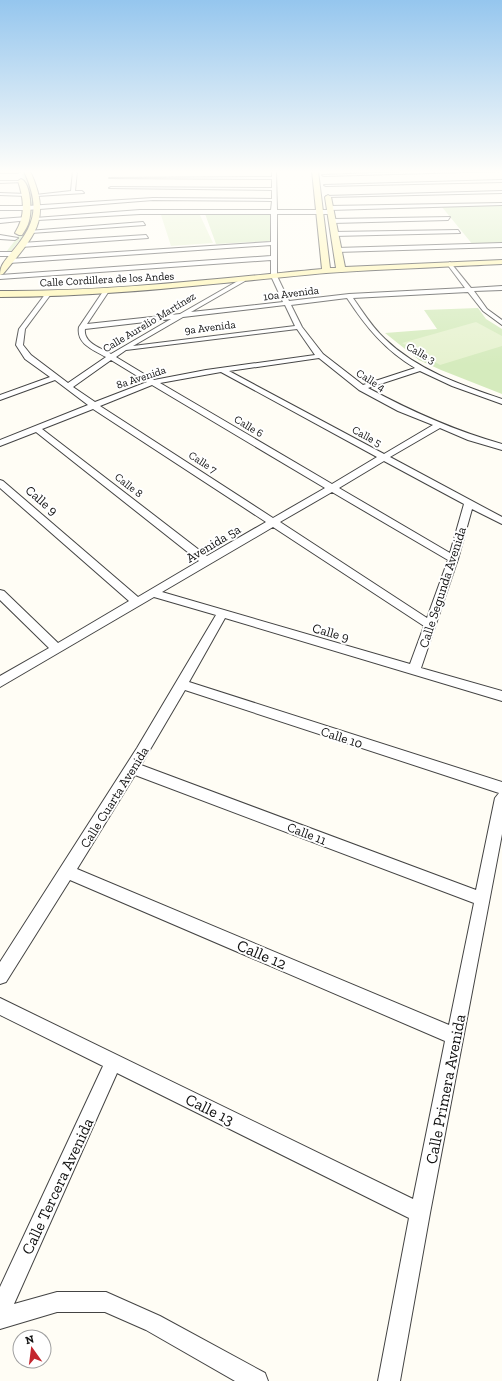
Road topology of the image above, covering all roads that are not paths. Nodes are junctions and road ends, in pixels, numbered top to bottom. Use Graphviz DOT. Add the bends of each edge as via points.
graph roads {
  1 [pos="17,235"];
  2 [pos="28,235"];
  3 [pos="274,235"];
  4 [pos="322,235"];
  5 [pos="334,235"];
  6 [pos="436,235"];
  7 [pos="470,235"];
  8 [pos="0,237"];
  9 [pos="146,237"];
  10 [pos="15,238"];
  11 [pos="274,243"];
  12 [pos="21,245"];
  13 [pos="502,245"];
  14 [pos="337,250"];
  15 [pos="149,251"];
  16 [pos="14,254"];
  17 [pos="1,255"];
  18 [pos="273,258"];
  19 [pos="9,261"];
  20 [pos="502,262"];
  21 [pos="450,264"];
  22 [pos="341,270"];
  23 [pos="326,271"];
  24 [pos="0,272"];
  25 [pos="274,276"];
  26 [pos="0,277"];
  27 [pos="243,280"];
  28 [pos="502,288"];
  29 [pos="471,289"];
  30 [pos="106,291"];
  31 [pos="0,294"];
  32 [pos="48,294"];
  33 [pos="349,296"];
  34 [pos="286,303"];
  35 [pos="182,316"];
  36 [pos="502,323"];
  37 [pos="82,327"];
  38 [pos="299,327"];
  39 [pos="123,349"];
  40 [pos="320,356"];
  41 [pos="110,358"];
  42 [pos="421,368"];
  43 [pos="222,370"];
  44 [pos="54,378"];
  45 [pos="153,382"];
  46 [pos="68,387"];
  47 [pos="362,388"];
  48 [pos="0,398"];
  49 [pos="502,402"];
  50 [pos="93,405"];
  51 [pos="439,425"];
  52 [pos="36,428"];
  53 [pos="0,443"];
  54 [pos="502,447"];
  55 [pos="383,458"];
  56 [pos="0,483"];
  57 [pos="333,488"];
  58 [pos="470,504"];
  59 [pos="502,520"];
  60 [pos="273,523"];
  61 [pos="453,559"];
  62 [pos="207,562"];
  63 [pos="153,593"];
  64 [pos="0,594"];
  65 [pos="137,602"];
  66 [pos="222,614"];
  67 [pos="430,625"];
  68 [pos="57,649"];
  69 [pos="414,670"];
  70 [pos="0,682"];
  71 [pos="183,685"];
  72 [pos="502,696"];
  73 [pos="133,768"];
  74 [pos="502,788"];
  75 [pos="502,798"];
  76 [pos="67,872"];
  77 [pos="482,899"];
  78 [pos="0,976"];
  79 [pos="0,1006"];
  80 [pos="456,1037"];
  81 [pos="114,1061"];
  82 [pos="420,1212"];
  83 [pos="0,1310"];
  84 [pos="0,1318"];
  85 [pos="257,1381"];
  86 [pos="389,1381"];
  1 -- 10 [label="street"];
  2 -- 12 [label="street"];
  3 -- 11 [label="street"];
  4 -- 23 [label="street"];
  5 -- 14 [label="street"];
  6 -- 14 [label="street"];
  7 -- 13 [label="street"];
  8 -- 10 [label="street"];
  9 -- 12 [label="street"];
  9 -- 15 [label="street"];
  10 -- 17 [label="street"];
  11 -- 15 [label="street"];
  11 -- 18 [label="street"];
  12 -- 16 [label="street"];
  14 -- 22 [label="street"];
  15 -- 19 [label="street"];
  16 -- 17 [label="street"];
  16 -- 19 [label="street"];
  18 -- 25 [label="street"];
  18 -- 26 [label="street"];
  19 -- 24 [label="street"];
  20 -- 21 [label="street, Calle Cordillera de los Andes"];
  21 -- 22 [label="street, Calle Cordillera de los Andes"];
  21 -- 29 [label="street"];
  22 -- 23 [label="street, Calle Cordillera de los Andes"];
  23 -- 25 [label="street, Calle Cordillera de los Andes"];
  25 -- 27 [label="street, Calle Cordillera de los Andes"];
  25 -- 34 [label="street, Calle 4"];
  27 -- 30 [label="street, Calle Cordillera de los Andes"];
  27 -- 35 [label="street, Calle Aurelio Martínez"];
  28 -- 29 [label="street, 10a Avenida"];
  29 -- 33 [label="street, 10a Avenida"];
  29 -- 36 [label="street" via="486,310"];
  30 -- 32 [label="street, Calle Cordillera de los Andes"];
  30 -- 37 [label="street"];
  31 -- 32 [label="street, Calle Cordillera de los Andes"];
  32 -- 44 [label="street, Calle 7" via="22,328 19,345 28,358"];
  33 -- 34 [label="street, 10a Avenida"];
  33 -- 42 [label="street, Calle 3" via="382,340"];
  34 -- 35 [label="street, 10a Avenida"];
  34 -- 38 [label="street, Calle 4"];
  35 -- 37 [label="street, 10a Avenida"];
  35 -- 39 [label="street, Calle Aurelio Martínez"];
  37 -- 41 [label="street, Calle 6" via="81,333 85,342"];
  38 -- 39 [label="street, 9a Avenida"];
  38 -- 40 [label="street, Calle 4"];
  39 -- 41 [label="street, Calle Aurelio Martínez"];
  40 -- 43 [label="street, 8a Avenida"];
  40 -- 47 [label="street, Calle 4"];
  41 -- 45 [label="street, Calle 6"];
  41 -- 46 [label="street, Calle Aurelio Martínez"];
  42 -- 47 [label="street"];
  42 -- 49 [label="street, Calle 3"];
  43 -- 45 [label="street, 8a Avenida"];
  43 -- 55 [label="street, Calle 5"];
  44 -- 46 [label="street, Calle 7"];
  44 -- 48 [label="street"];
  45 -- 50 [label="street, 8a Avenida"];
  45 -- 57 [label="street, Calle 6"];
  46 -- 50 [label="street, Calle 7"];
  47 -- 51 [label="street, Calle 4" via="401,409"];
  50 -- 52 [label="street, 8a Avenida"];
  50 -- 60 [label="street, Calle 7"];
  51 -- 54 [label="street, Calle 4"];
  51 -- 55 [label="street, Avenida 5a"];
  52 -- 53 [label="street, 8a Avenida"];
  52 -- 62 [label="street, Calle 8"];
  55 -- 57 [label="street, Avenida 5a"];
  55 -- 58 [label="street, Calle 5"];
  56 -- 65 [label="street, Calle 9"];
  57 -- 60 [label="street, Avenida 5a"];
  57 -- 61 [label="street, Calle 6"];
  58 -- 59 [label="street, Calle 5"];
  58 -- 61 [label="street, Calle Segunda Avenida"];
  60 -- 62 [label="street, Avenida 5a"];
  60 -- 67 [label="street, Calle 7"];
  61 -- 67 [label="street, Calle Segunda Avenida"];
  62 -- 63 [label="street, Avenida 5a"];
  63 -- 65 [label="street, Avenida 5a"];
  63 -- 66 [label="street, Calle 9"];
  64 -- 68 [label="street"];
  65 -- 68 [label="street, Avenida 5a"];
  66 -- 69 [label="street, Calle 9"];
  66 -- 71 [label="street, Calle Cuarta Avenida"];
  67 -- 69 [label="street, Calle Segunda Avenida"];
  68 -- 70 [label="street, Avenida 5a"];
  69 -- 72 [label="street, Calle 9"];
  71 -- 73 [label="street, Calle Cuarta Avenida"];
  71 -- 74 [label="street, Calle 10"];
  73 -- 76 [label="street, Calle Cuarta Avenida"];
  73 -- 77 [label="street, Calle 11"];
  75 -- 77 [label="street, Calle Primera Avenida"];
  76 -- 78 [label="street, Calle Cuarta Avenida"];
  76 -- 80 [label="street, Calle 12"];
  77 -- 80 [label="street, Calle Primera Avenida"];
  79 -- 81 [label="street, Calle 13"];
  80 -- 82 [label="street, Calle Primera Avenida"];
  81 -- 82 [label="street, Calle 13"];
  81 -- 83 [label="street, Calle Tercera Avenida"];
  82 -- 86 [label="street, Calle Primera Avenida"];
  84 -- 85 [label="street" via="57,1302 106,1302 153,1323"];
}
